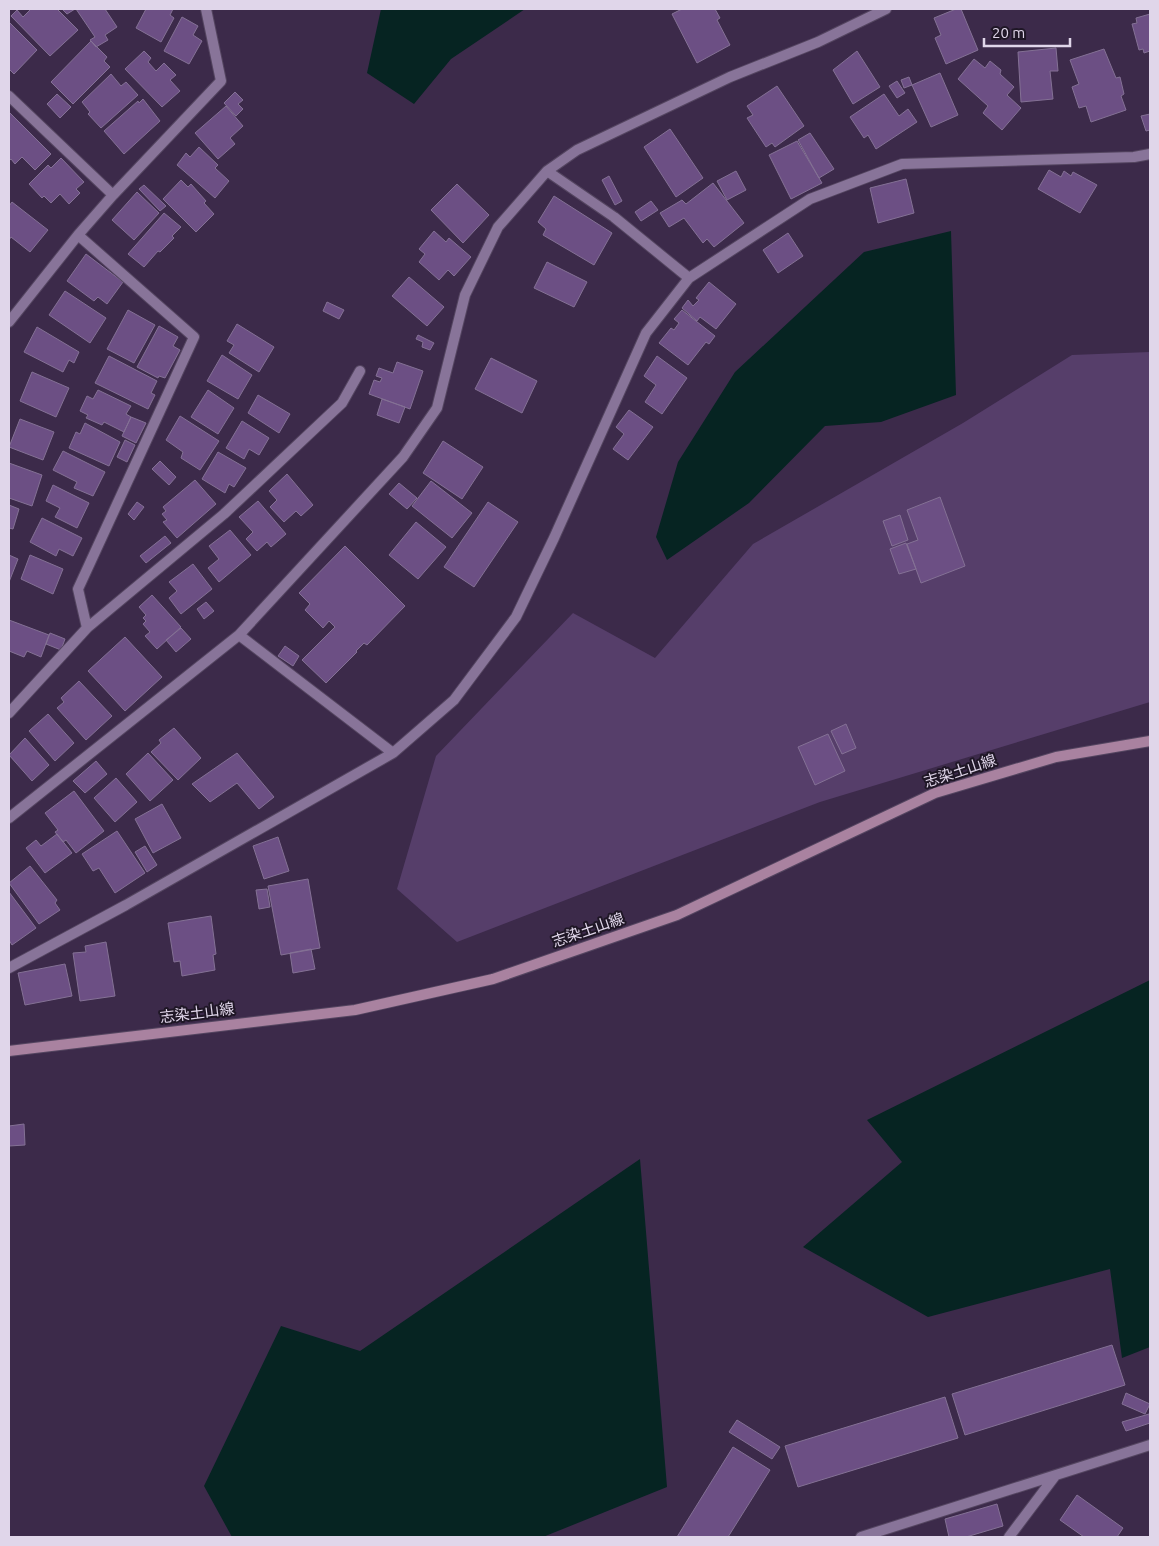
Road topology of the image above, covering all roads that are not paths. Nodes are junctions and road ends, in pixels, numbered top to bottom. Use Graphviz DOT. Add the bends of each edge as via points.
graph roads {
  1 [pos="206,9"];
  2 [pos="886,9"];
  3 [pos="9,96"];
  4 [pos="1150,154"];
  5 [pos="547,171"];
  6 [pos="113,195"];
  7 [pos="78,234"];
  8 [pos="689,278"];
  9 [pos="9,322"];
  10 [pos="360,371"];
  11 [pos="88,628"];
  12 [pos="239,635"];
  13 [pos="9,713"];
  14 [pos="1150,741"];
  15 [pos="393,753"];
  16 [pos="9,818"];
  17 [pos="9,968"];
  18 [pos="9,1051"];
  19 [pos="1150,1445"];
  20 [pos="1055,1476"];
  21 [pos="860,1537"];
  22 [pos="1009,1537"];
  1 -- 6 [label="street" via="222,81"];
  2 -- 5 [label="street" via="818,42 730,77 595,141"];
  3 -- 6 [label="street"];
  4 -- 8 [label="street" via="902,164 810,199"];
  5 -- 8 [label="street" via="614,216"];
  5 -- 12 [label="street" via="498,227 465,295 438,408 403,457"];
  6 -- 7 [label="street"];
  7 -- 9 [label="street"];
  7 -- 11 [label="street" via="194,338 78,589"];
  8 -- 15 [label="street" via="646,334 516,617 454,700"];
  10 -- 11 [label="street" via="342,403 231,508"];
  11 -- 13 [label="street"];
  12 -- 15 [label="street"];
  12 -- 16 [label="street"];
  14 -- 18 [label="main road, 志染土山線" via="1056,757 935,793 677,915 493,979 355,1010"];
  15 -- 17 [label="street"];
  19 -- 20 [label="street"];
  20 -- 21 [label="street"];
  20 -- 22 [label="street"];
}
